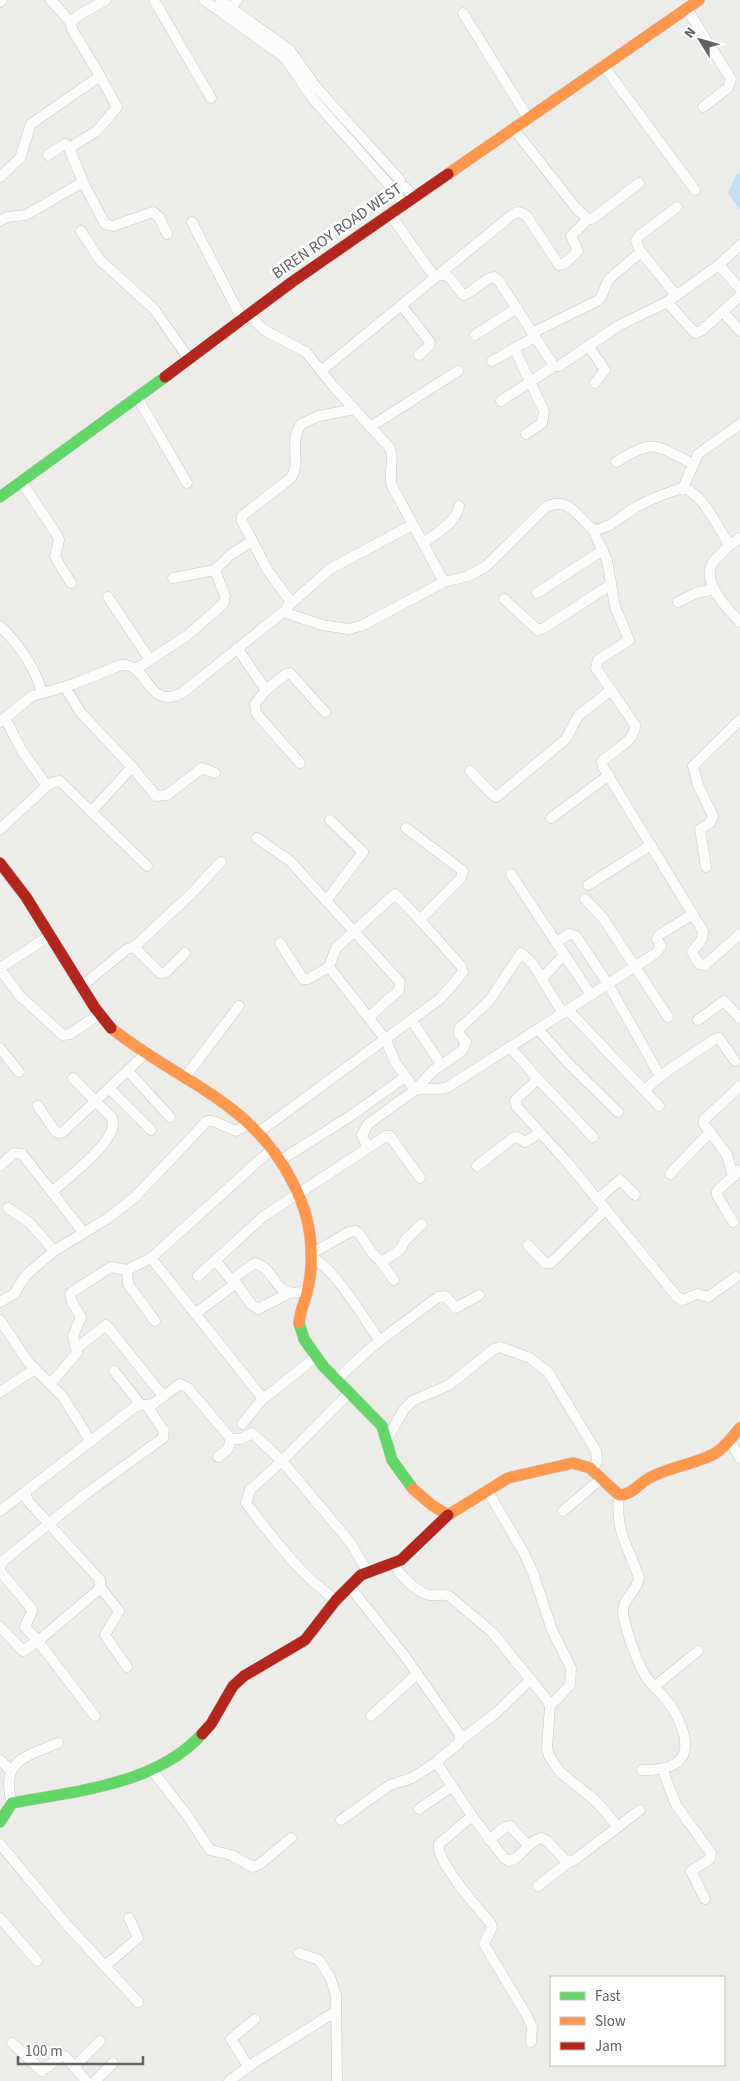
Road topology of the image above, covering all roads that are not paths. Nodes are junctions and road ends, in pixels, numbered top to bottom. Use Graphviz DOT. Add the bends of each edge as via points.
graph roads {
  1 [pos="51,0"];
  2 [pos="106,0"];
  3 [pos="154,0"];
  4 [pos="204,0"];
  5 [pos="220,0"];
  6 [pos="699,0"];
  7 [pos="234,4"];
  8 [pos="687,9"];
  9 [pos="463,13"];
  10 [pos="71,24"];
  11 [pos="604,65"];
  12 [pos="100,76"];
  13 [pos="211,98"];
  14 [pos="704,107"];
  15 [pos="528,118"];
  16 [pos="513,128"];
  17 [pos="69,148"];
  18 [pos="48,155"];
  19 [pos="0,177"];
  20 [pos="83,182"];
  21 [pos="639,183"];
  22 [pos="695,190"];
  23 [pos="409,200"];
  24 [pos="678,207"];
  25 [pos="389,213"];
  26 [pos="588,219"];
  27 [pos="0,221"];
  28 [pos="192,222"];
  29 [pos="81,231"];
  30 [pos="166,234"];
  31 [pos="740,246"];
  32 [pos="641,252"];
  33 [pos="719,265"];
  34 [pos="439,276"];
  35 [pos="740,289"];
  36 [pos="676,295"];
  37 [pos="740,296"];
  38 [pos="667,302"];
  39 [pos="402,306"];
  40 [pos="517,308"];
  41 [pos="723,312"];
  42 [pos="246,319"];
  43 [pos="740,331"];
  44 [pos="475,335"];
  45 [pos="534,335"];
  46 [pos="589,347"];
  47 [pos="514,348"];
  48 [pos="419,355"];
  49 [pos="189,359"];
  50 [pos="492,362"];
  51 [pos="554,366"];
  52 [pos="321,371"];
  53 [pos="458,371"];
  54 [pos="531,381"];
  55 [pos="595,383"];
  56 [pos="136,397"];
  57 [pos="501,401"];
  58 [pos="354,409"];
  59 [pos="740,424"];
  60 [pos="370,427"];
  61 [pos="526,434"];
  62 [pos="616,462"];
  63 [pos="692,463"];
  64 [pos="21,480"];
  65 [pos="187,483"];
  66 [pos="682,488"];
  67 [pos="0,497"];
  68 [pos="459,506"];
  69 [pos="412,525"];
  70 [pos="593,530"];
  71 [pos="740,538"];
  72 [pos="252,541"];
  73 [pos="422,543"];
  74 [pos="728,546"];
  75 [pos="603,550"];
  76 [pos="215,570"];
  77 [pos="174,578"];
  78 [pos="444,582"];
  79 [pos="71,583"];
  80 [pos="610,585"];
  81 [pos="714,589"];
  82 [pos="537,593"];
  83 [pos="108,597"];
  84 [pos="504,599"];
  85 [pos="291,602"];
  86 [pos="678,602"];
  87 [pos="283,612"];
  88 [pos="740,622"];
  89 [pos="0,626"];
  90 [pos="237,648"];
  91 [pos="150,660"];
  92 [pos="136,669"];
  93 [pos="65,687"];
  94 [pos="266,690"];
  95 [pos="611,690"];
  96 [pos="42,692"];
  97 [pos="325,712"];
  98 [pos="2,720"];
  99 [pos="740,720"];
  100 [pos="300,763"];
  101 [pos="132,767"];
  102 [pos="470,771"];
  103 [pos="215,773"];
  104 [pos="609,775"];
  105 [pos="47,786"];
  106 [pos="91,812"];
  107 [pos="551,818"];
  108 [pos="330,820"];
  109 [pos="406,828"];
  110 [pos="0,829"];
  111 [pos="257,838"];
  112 [pos="651,845"];
  113 [pos="221,862"];
  114 [pos="0,863"];
  115 [pos="147,866"];
  116 [pos="706,867"];
  117 [pos="511,874"];
  118 [pos="588,884"];
  119 [pos="585,899"];
  120 [pos="326,900"];
  121 [pos="693,914"];
  122 [pos="420,920"];
  123 [pos="354,931"];
  124 [pos="740,934"];
  125 [pos="50,936"];
  126 [pos="556,942"];
  127 [pos="280,943"];
  128 [pos="134,947"];
  129 [pos="185,953"];
  130 [pos="564,955"];
  131 [pos="636,966"];
  132 [pos="329,967"];
  133 [pos="0,969"];
  134 [pos="542,978"];
  135 [pos="608,984"];
  136 [pos="82,986"];
  137 [pos="590,995"];
  138 [pos="239,1006"];
  139 [pos="738,1010"];
  140 [pos="565,1012"];
  141 [pos="98,1015"];
  142 [pos="369,1017"];
  143 [pos="668,1017"];
  144 [pos="698,1020"];
  145 [pos="412,1021"];
  146 [pos="538,1029"];
  147 [pos="386,1040"];
  148 [pos="510,1047"];
  149 [pos="0,1048"];
  150 [pos="145,1054"];
  151 [pos="734,1061"];
  152 [pos="441,1064"];
  153 [pos="128,1071"];
  154 [pos="19,1072"];
  155 [pos="660,1076"];
  156 [pos="185,1077"];
  157 [pos="405,1077"];
  158 [pos="73,1078"];
  159 [pos="537,1078"];
  160 [pos="740,1086"];
  161 [pos="110,1089"];
  162 [pos="415,1090"];
  163 [pos="644,1090"];
  164 [pos="96,1102"];
  165 [pos="38,1106"];
  166 [pos="659,1106"];
  167 [pos="618,1112"];
  168 [pos="170,1117"];
  169 [pos="250,1123"];
  170 [pos="151,1130"];
  171 [pos="259,1132"];
  172 [pos="710,1132"];
  173 [pos="540,1133"];
  174 [pos="593,1137"];
  175 [pos="273,1148"];
  176 [pos="368,1148"];
  177 [pos="281,1160"];
  178 [pos="0,1166"];
  179 [pos="476,1166"];
  180 [pos="736,1173"];
  181 [pos="670,1174"];
  182 [pos="420,1178"];
  183 [pos="52,1192"];
  184 [pos="296,1193"];
  185 [pos="634,1195"];
  186 [pos="598,1200"];
  187 [pos="8,1208"];
  188 [pos="606,1209"];
  189 [pos="733,1222"];
  190 [pos="422,1224"];
  191 [pos="83,1232"];
  192 [pos="528,1245"];
  193 [pos="54,1251"];
  194 [pos="313,1255"];
  195 [pos="151,1258"];
  196 [pos="215,1260"];
  197 [pos="380,1261"];
  198 [pos="127,1270"];
  199 [pos="198,1276"];
  200 [pos="736,1277"];
  201 [pos="394,1280"];
  202 [pos="235,1281"];
  203 [pos="308,1290"];
  204 [pos="287,1294"];
  205 [pos="480,1295"];
  206 [pos="0,1302"];
  207 [pos="195,1314"];
  208 [pos="0,1320"];
  209 [pos="155,1321"];
  210 [pos="8,1334"];
  211 [pos="0,1341"];
  212 [pos="380,1341"];
  213 [pos="77,1348"];
  214 [pos="317,1356"];
  215 [pos="35,1369"];
  216 [pos="114,1371"];
  217 [pos="337,1379"];
  218 [pos="51,1383"];
  219 [pos="0,1392"];
  220 [pos="349,1393"];
  221 [pos="163,1396"];
  222 [pos="265,1396"];
  223 [pos="144,1406"];
  224 [pos="242,1424"];
  225 [pos="740,1428"];
  226 [pos="231,1438"];
  227 [pos="388,1438"];
  228 [pos="729,1440"];
  229 [pos="91,1442"];
  230 [pos="218,1457"];
  231 [pos="740,1458"];
  232 [pos="282,1461"];
  233 [pos="593,1470"];
  234 [pos="602,1478"];
  235 [pos="487,1490"];
  236 [pos="26,1492"];
  237 [pos="619,1495"];
  238 [pos="0,1511"];
  239 [pos="563,1511"];
  240 [pos="448,1514"];
  241 [pos="48,1523"];
  242 [pos="394,1564"];
  243 [pos="0,1567"];
  244 [pos="0,1571"];
  245 [pos="367,1571"];
  246 [pos="100,1587"];
  247 [pos="350,1587"];
  248 [pos="336,1600"];
  249 [pos="0,1627"];
  250 [pos="38,1641"];
  251 [pos="698,1651"];
  252 [pos="127,1667"];
  253 [pos="417,1674"];
  254 [pos="531,1679"];
  255 [pos="654,1687"];
  256 [pos="550,1706"];
  257 [pos="95,1716"];
  258 [pos="371,1716"];
  259 [pos="461,1740"];
  260 [pos="58,1743"];
  261 [pos="0,1760"];
  262 [pos="437,1762"];
  263 [pos="9,1769"];
  264 [pos="151,1769"];
  265 [pos="642,1770"];
  266 [pos="663,1771"];
  267 [pos="451,1787"];
  268 [pos="12,1803"];
  269 [pos="419,1809"];
  270 [pos="640,1810"];
  271 [pos="472,1816"];
  272 [pos="341,1820"];
  273 [pos="0,1822"];
  274 [pos="618,1827"];
  275 [pos="291,1838"];
  276 [pos="489,1840"];
  277 [pos="0,1844"];
  278 [pos="528,1845"];
  279 [pos="568,1862"];
  280 [pos="538,1886"];
  281 [pos="706,1899"];
  282 [pos="0,1918"];
  283 [pos="129,1918"];
  284 [pos="299,1953"];
  285 [pos="37,1961"];
  286 [pos="105,1966"];
  287 [pos="138,2002"];
  288 [pos="335,2012"];
  289 [pos="255,2018"];
  290 [pos="100,2042"];
  291 [pos="531,2042"];
  292 [pos="12,2043"];
  293 [pos="113,2063"];
  294 [pos="248,2066"];
  295 [pos="74,2067"];
  296 [pos="86,2081"];
  297 [pos="95,2081"];
  298 [pos="229,2081"];
  299 [pos="337,2081"];
  1 -- 10 [label="street"];
  2 -- 10 [label="street" via="77,16"];
  3 -- 13 [label="street"];
  4 -- 23 [label="street" via="285,58 313,100 393,190"];
  5 -- 7 [label="street"];
  6 -- 8 [label="street, BIREN ROY ROAD WEST"];
  7 -- 23 [label="street" via="290,50 323,96 402,184"];
  8 -- 11 [label="street, BIREN ROY ROAD WEST"];
  8 -- 14 [label="street" via="731,79 728,88"];
  9 -- 15 [label="street"];
  10 -- 12 [label="street"];
  11 -- 15 [label="street, BIREN ROY ROAD WEST"];
  11 -- 22 [label="street"];
  12 -- 17 [label="street" via="116,104 116,111 97,131"];
  12 -- 19 [label="street" via="31,124 20,158"];
  15 -- 16 [label="street, BIREN ROY ROAD WEST"];
  16 -- 23 [label="street, BIREN ROY ROAD WEST"];
  16 -- 26 [label="street"];
  17 -- 18 [label="street" via="65,144"];
  17 -- 20 [label="street"];
  20 -- 27 [label="street" via="26,215"];
  20 -- 30 [label="street" via="105,224 113,226 153,212 159,217"];
  21 -- 26 [label="street"];
  23 -- 25 [label="street, BIREN ROY ROAD WEST"];
  24 -- 32 [label="street" via="639,236 637,246"];
  25 -- 34 [label="street" via="431,272"];
  25 -- 42 [label="street, BIREN ROY ROAD WEST"];
  26 -- 34 [label="street" via="571,236 578,251 564,264 559,265 555,261 526,216 518,212"];
  28 -- 42 [label="street"];
  29 -- 49 [label="street" via="100,260 154,309"];
  31 -- 33 [label="street"];
  32 -- 36 [label="street"];
  32 -- 45 [label="street" via="610,278 599,300"];
  33 -- 35 [label="street"];
  33 -- 36 [label="street"];
  34 -- 39 [label="street"];
  34 -- 40 [label="street" via="450,278 462,295 494,277"];
  36 -- 38 [label="street"];
  37 -- 41 [label="street"];
  38 -- 41 [label="street" via="695,333"];
  38 -- 46 [label="street" via="618,326"];
  39 -- 48 [label="street" via="430,342"];
  39 -- 52 [label="street"];
  40 -- 44 [label="street"];
  40 -- 45 [label="street"];
  41 -- 43 [label="street"];
  42 -- 49 [label="street, BIREN ROY ROAD WEST"];
  42 -- 52 [label="street" via="306,352"];
  45 -- 47 [label="street"];
  45 -- 51 [label="street"];
  46 -- 51 [label="street"];
  46 -- 55 [label="street" via="605,370"];
  47 -- 50 [label="street"];
  47 -- 54 [label="street"];
  49 -- 56 [label="street, BIREN ROY ROAD WEST"];
  51 -- 54 [label="street"];
  52 -- 58 [label="street"];
  53 -- 60 [label="street"];
  54 -- 57 [label="street"];
  54 -- 61 [label="street" via="544,418"];
  56 -- 64 [label="street, BIREN ROY ROAD WEST"];
  56 -- 65 [label="street"];
  58 -- 60 [label="street"];
  58 -- 72 [label="street" via="319,416 301,424 294,439 295,472 242,516"];
  59 -- 63 [label="street" via="709,444"];
  60 -- 69 [label="street" via="390,448 390,479"];
  62 -- 63 [label="street" via="640,447 653,446"];
  63 -- 66 [label="street"];
  64 -- 67 [label="street, BIREN ROY ROAD WEST"];
  64 -- 79 [label="street" via="57,535 55,556"];
  66 -- 70 [label="street" via="637,507 613,525"];
  66 -- 74 [label="street" via="689,490 705,508"];
  68 -- 73 [label="street" via="458,514 452,520"];
  69 -- 73 [label="street"];
  69 -- 85 [label="street" via="330,569"];
  70 -- 75 [label="street"];
  70 -- 78 [label="street" via="569,506 554,503 546,507 485,567 468,576"];
  71 -- 74 [label="street"];
  72 -- 76 [label="street" via="230,555"];
  72 -- 85 [label="street" via="268,571"];
  73 -- 78 [label="street"];
  74 -- 81 [label="street" via="712,564"];
  75 -- 80 [label="street"];
  75 -- 82 [label="street"];
  76 -- 77 [label="street"];
  76 -- 91 [label="street" via="225,596 224,603 188,635"];
  78 -- 87 [label="street" via="361,626 349,629 322,625"];
  80 -- 84 [label="street" via="538,630"];
  80 -- 95 [label="street" via="629,640 596,664"];
  81 -- 86 [label="street"];
  81 -- 88 [label="street" via="720,601"];
  83 -- 91 [label="street"];
  85 -- 87 [label="street"];
  87 -- 90 [label="street"];
  89 -- 96 [label="street" via="22,649"];
  90 -- 92 [label="street" via="182,693 172,697 162,697 154,692"];
  90 -- 94 [label="street"];
  91 -- 92 [label="street"];
  92 -- 93 [label="street" via="121,665"];
  93 -- 96 [label="street"];
  93 -- 101 [label="street" via="81,713"];
  94 -- 97 [label="street" via="290,673"];
  94 -- 100 [label="street" via="254,704 256,713"];
  95 -- 102 [label="street" via="578,716 566,739 500,794 492,794"];
  95 -- 104 [label="street" via="635,725 635,732 602,762"];
  96 -- 98 [label="street"];
  98 -- 105 [label="street"];
  99 -- 116 [label="street" via="693,766 713,816 710,823 700,829"];
  101 -- 103 [label="street" via="156,796 167,795 202,768"];
  101 -- 106 [label="street"];
  104 -- 107 [label="street"];
  104 -- 112 [label="street"];
  105 -- 106 [label="street" via="60,781"];
  105 -- 110 [label="street"];
  106 -- 115 [label="street"];
  108 -- 120 [label="street" via="363,852"];
  109 -- 122 [label="street" via="464,871"];
  111 -- 120 [label="street" via="290,860"];
  112 -- 118 [label="street"];
  112 -- 121 [label="street"];
  113 -- 128 [label="street"];
  114 -- 125 [label="street" via="21,888"];
  117 -- 126 [label="street"];
  119 -- 131 [label="street" via="603,918"];
  120 -- 123 [label="street"];
  121 -- 124 [label="street" via="704,935 692,955 702,966"];
  121 -- 131 [label="street" via="658,935 660,950"];
  122 -- 123 [label="street" via="395,894"];
  122 -- 145 [label="street" via="463,972 449,990"];
  123 -- 132 [label="street" via="335,950"];
  123 -- 142 [label="street" via="401,986"];
  125 -- 133 [label="street"];
  125 -- 136 [label="street"];
  126 -- 130 [label="street"];
  126 -- 135 [label="street" via="569,934 576,936"];
  127 -- 132 [label="street" via="303,979"];
  128 -- 129 [label="street" via="160,973 165,973"];
  128 -- 136 [label="street" via="127,949"];
  130 -- 134 [label="street"];
  130 -- 137 [label="street"];
  131 -- 135 [label="street"];
  131 -- 143 [label="street"];
  132 -- 142 [label="street"];
  133 -- 141 [label="street" via="20,996 64,1035"];
  134 -- 140 [label="street"];
  134 -- 152 [label="street" via="524,954 520,954 489,1001 459,1029 466,1047"];
  135 -- 137 [label="street"];
  135 -- 155 [label="street"];
  136 -- 141 [label="street"];
  137 -- 140 [label="street"];
  138 -- 156 [label="street"];
  139 -- 144 [label="street" via="727,1002 720,1002"];
  140 -- 146 [label="street"];
  140 -- 163 [label="street"];
  141 -- 150 [label="street"];
  142 -- 147 [label="street"];
  145 -- 147 [label="street"];
  145 -- 152 [label="street"];
  146 -- 148 [label="street"];
  146 -- 167 [label="street"];
  147 -- 157 [label="street"];
  147 -- 171 [label="street"];
  148 -- 159 [label="street"];
  148 -- 162 [label="street" via="448,1087"];
  149 -- 154 [label="street"];
  150 -- 153 [label="street"];
  150 -- 156 [label="street"];
  151 -- 155 [label="street" via="719,1038"];
  152 -- 162 [label="street"];
  153 -- 161 [label="street"];
  153 -- 168 [label="street"];
  155 -- 163 [label="street"];
  156 -- 169 [label="street"];
  157 -- 162 [label="street"];
  157 -- 177 [label="street"];
  158 -- 164 [label="street"];
  159 -- 173 [label="street" via="515,1102"];
  159 -- 174 [label="street"];
  160 -- 172 [label="street" via="704,1120"];
  161 -- 164 [label="street"];
  161 -- 170 [label="street"];
  162 -- 176 [label="street" via="363,1130"];
  163 -- 166 [label="street"];
  164 -- 165 [label="street" via="59,1133"];
  164 -- 183 [label="street" via="112,1118 113,1131 90,1158"];
  169 -- 171 [label="street"];
  169 -- 191 [label="street" via="236,1131 207,1121 135,1198"];
  171 -- 175 [label="street"];
  172 -- 180 [label="street"];
  172 -- 181 [label="street"];
  173 -- 179 [label="street" via="525,1142 513,1138"];
  173 -- 186 [label="street"];
  175 -- 177 [label="street"];
  175 -- 195 [label="street"];
  176 -- 182 [label="street" via="390,1136"];
  176 -- 184 [label="street"];
  177 -- 184 [label="street"];
  178 -- 183 [label="street" via="14,1153 22,1154"];
  180 -- 189 [label="street" via="717,1195"];
  183 -- 191 [label="street"];
  184 -- 194 [label="street" via="310,1228"];
  184 -- 196 [label="street" via="264,1216"];
  185 -- 186 [label="street" via="620,1180"];
  186 -- 188 [label="street"];
  187 -- 193 [label="street" via="30,1223"];
  188 -- 192 [label="street" via="551,1262 546,1263"];
  188 -- 200 [label="street" via="681,1300 696,1294 708,1297"];
  190 -- 197 [label="street" via="406,1239 400,1250"];
  191 -- 193 [label="street"];
  193 -- 206 [label="street" via="26,1275 14,1294"];
  194 -- 197 [label="street" via="349,1232 356,1231"];
  194 -- 203 [label="street"];
  194 -- 212 [label="street" via="331,1273"];
  195 -- 198 [label="street"];
  195 -- 207 [label="street"];
  196 -- 199 [label="street"];
  196 -- 202 [label="street"];
  197 -- 201 [label="street"];
  198 -- 209 [label="street" via="128,1284"];
  198 -- 213 [label="street" via="111,1267 70,1294 81,1317 73,1336"];
  202 -- 204 [label="street" via="258,1309"];
  202 -- 204 [label="street" via="255,1263"];
  202 -- 207 [label="street"];
  203 -- 204 [label="street"];
  203 -- 214 [label="street" via="300,1328"];
  205 -- 212 [label="street" via="456,1308 441,1296"];
  207 -- 222 [label="street" via="255,1391"];
  208 -- 210 [label="street"];
  210 -- 211 [label="street"];
  210 -- 215 [label="street"];
  212 -- 217 [label="street"];
  213 -- 218 [label="street"];
  213 -- 221 [label="street" via="106,1325"];
  214 -- 217 [label="street"];
  214 -- 222 [label="street"];
  215 -- 218 [label="street"];
  215 -- 219 [label="street"];
  216 -- 223 [label="street"];
  217 -- 220 [label="street"];
  218 -- 229 [label="street"];
  220 -- 227 [label="street" via="382,1426"];
  220 -- 232 [label="street"];
  221 -- 223 [label="street"];
  221 -- 226 [label="street" via="174,1386 184,1385"];
  222 -- 224 [label="street"];
  223 -- 229 [label="street"];
  223 -- 241 [label="street" via="164,1431 163,1438"];
  225 -- 228 [label="street"];
  226 -- 230 [label="street" via="228,1449"];
  226 -- 232 [label="street" via="240,1439 252,1433"];
  227 -- 233 [label="street" via="412,1401 449,1385 494,1349 506,1348 530,1358 548,1372 596,1451"];
  227 -- 240 [label="street" via="389,1452 399,1473 432,1507"];
  228 -- 231 [label="street"];
  228 -- 237 [label="street" via="712,1455 676,1466 647,1479 627,1495"];
  229 -- 236 [label="street"];
  232 -- 245 [label="street" via="350,1542"];
  232 -- 248 [label="street" via="250,1490 246,1503 300,1570"];
  233 -- 234 [label="street"];
  233 -- 235 [label="street" via="584,1464 573,1463 548,1466 508,1478"];
  234 -- 237 [label="street"];
  234 -- 239 [label="street"];
  235 -- 240 [label="street"];
  235 -- 256 [label="street" via="524,1553 552,1630 571,1668 570,1685"];
  236 -- 238 [label="street"];
  236 -- 241 [label="street" via="28,1502"];
  237 -- 255 [label="street" via="619,1528 639,1578 624,1602 624,1620 641,1667"];
  240 -- 242 [label="street" via="410,1553"];
  241 -- 243 [label="street"];
  241 -- 246 [label="street" via="100,1580"];
  242 -- 245 [label="street"];
  242 -- 254 [label="street" via="403,1578 423,1592 432,1596 449,1596 492,1632"];
  244 -- 250 [label="street" via="31,1608 24,1626"];
  245 -- 247 [label="street"];
  246 -- 250 [label="street"];
  246 -- 252 [label="street" via="119,1610 106,1632 106,1638"];
  247 -- 248 [label="street"];
  247 -- 253 [label="street"];
  248 -- 264 [label="street" via="305,1640 244,1676 233,1686 202,1736"];
  249 -- 250 [label="street" via="23,1651"];
  250 -- 257 [label="street"];
  251 -- 255 [label="street"];
  253 -- 258 [label="street"];
  253 -- 259 [label="street"];
  254 -- 256 [label="street"];
  254 -- 259 [label="street" via="496,1713"];
  255 -- 266 [label="street" via="672,1708 685,1740 683,1756"];
  256 -- 274 [label="street" via="549,1756 560,1772 598,1802"];
  259 -- 262 [label="street"];
  260 -- 263 [label="street" via="20,1760"];
  261 -- 263 [label="street"];
  262 -- 267 [label="street"];
  262 -- 272 [label="street" via="412,1778 390,1785"];
  263 -- 268 [label="street" via="6,1784"];
  264 -- 268 [label="street" via="125,1781"];
  264 -- 275 [label="street" via="210,1850 231,1855 253,1866 260,1864"];
  265 -- 266 [label="street"];
  266 -- 281 [label="street" via="676,1805 711,1853 710,1859 691,1870"];
  267 -- 269 [label="street"];
  267 -- 271 [label="street"];
  268 -- 273 [label="street"];
  270 -- 274 [label="street"];
  271 -- 276 [label="street"];
  271 -- 291 [label="street" via="439,1844 438,1852 492,1924 484,1944 528,2016 532,2027"];
  274 -- 279 [label="street"];
  276 -- 278 [label="street" via="510,1826"];
  276 -- 278 [label="street" via="509,1861"];
  277 -- 286 [label="street"];
  278 -- 279 [label="street" via="541,1838"];
  279 -- 280 [label="street"];
  282 -- 285 [label="street"];
  283 -- 286 [label="street" via="138,1938"];
  284 -- 288 [label="street" via="315,1957 323,1964 336,1995"];
  286 -- 287 [label="street"];
  288 -- 294 [label="street"];
  288 -- 299 [label="street"];
  289 -- 294 [label="street" via="231,2039"];
  290 -- 295 [label="street"];
  292 -- 295 [label="street" via="42,2071 63,2055"];
  293 -- 297 [label="street"];
  294 -- 298 [label="street"];
  295 -- 296 [label="street"];
}
